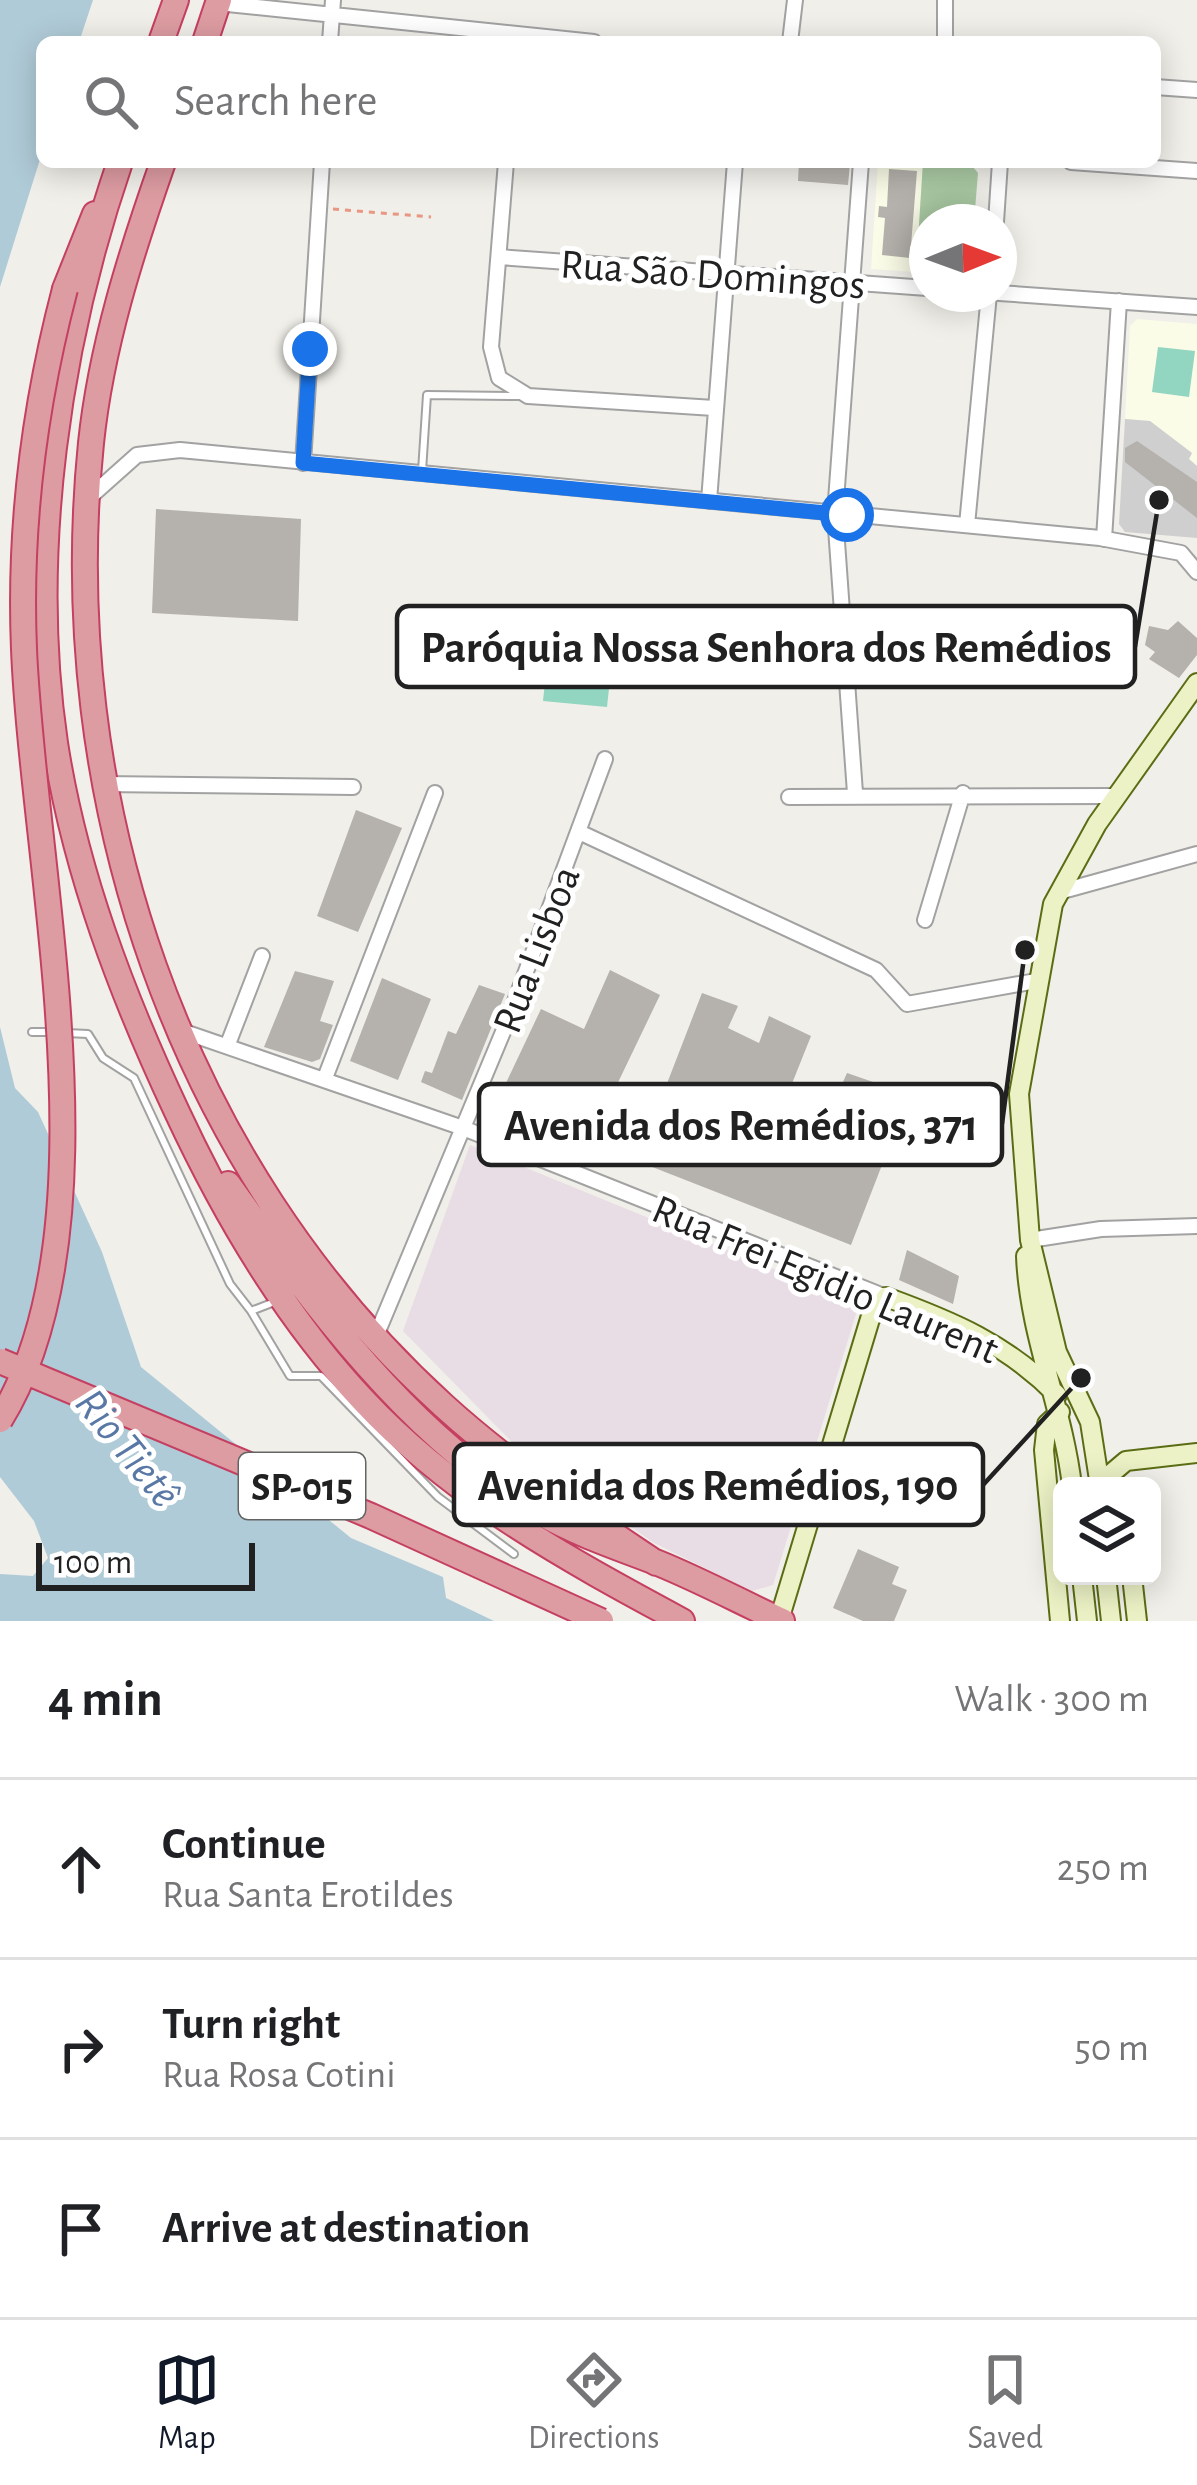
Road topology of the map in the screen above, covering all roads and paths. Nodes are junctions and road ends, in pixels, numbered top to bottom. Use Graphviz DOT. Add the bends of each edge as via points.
graph roads {
  1 [pos="176,0"];
  2 [pos="795,0"];
  3 [pos="945,0"];
  4 [pos="219,2"];
  5 [pos="332,7"];
  6 [pos="163,36"];
  7 [pos="207,36"];
  8 [pos="504,36"];
  9 [pos="791,36"];
  10 [pos="946,36"];
  11 [pos="1161,87"];
  12 [pos="1197,90"];
  13 [pos="118,168"];
  14 [pos="161,168"];
  15 [pos="322,168"];
  16 [pos="506,168"];
  17 [pos="735,168"];
  18 [pos="861,168"];
  19 [pos="1000,168"];
  20 [pos="1155,168"];
  21 [pos="1197,171"];
  22 [pos="112,187"];
  23 [pos="997,204"];
  24 [pos="319,208"];
  25 [pos="431,217"];
  26 [pos="499,257"];
  27 [pos="726,275"];
  28 [pos="852,283"];
  29 [pos="909,287"];
  30 [pos="1017,293"];
  31 [pos="1119,301"];
  32 [pos="1197,307"];
  33 [pos="987,312"];
  34 [pos="528,396"];
  35 [pos="714,408"];
  36 [pos="303,463"];
  37 [pos="422,475"];
  38 [pos="88,500"];
  39 [pos="709,501"];
  40 [pos="835,514"];
  41 [pos="968,525"];
  42 [pos="1104,538"];
  43 [pos="1197,572"];
  44 [pos="1197,682"];
  45 [pos="605,759"];
  46 [pos="102,784"];
  47 [pos="353,788"];
  48 [pos="435,793"];
  49 [pos="855,793"];
  50 [pos="963,794"];
  51 [pos="1116,796"];
  52 [pos="789,797"];
  53 [pos="579,832"];
  54 [pos="1197,854"];
  55 [pos="1059,892"];
  56 [pos="926,920"];
  57 [pos="262,956"];
  58 [pos="1036,982"];
  59 [pos="179,1030"];
  60 [pos="32,1032"];
  61 [pos="228,1044"];
  62 [pos="325,1078"];
  63 [pos="178,1114"];
  64 [pos="463,1128"];
  65 [pos="1197,1226"];
  66 [pos="1030,1240"];
  67 [pos="886,1297"];
  68 [pos="286,1298"];
  69 [pos="251,1311"];
  70 [pos="376,1336"];
  71 [pos="0,1360"];
  72 [pos="1059,1404"];
  73 [pos="0,1420"];
  74 [pos="1197,1453"];
  75 [pos="1136,1458"];
  76 [pos="1071,1477"];
  77 [pos="1099,1477"];
  78 [pos="1106,1477"];
  79 [pos="1128,1477"];
  80 [pos="514,1554"];
  81 [pos="656,1563"];
  82 [pos="1083,1585"];
  83 [pos="1107,1585"];
  84 [pos="1133,1585"];
  85 [pos="781,1620"];
  86 [pos="601,1621"];
  87 [pos="682,1621"];
  88 [pos="1060,1621"];
  89 [pos="1087,1621"];
  90 [pos="1111,1621"];
  91 [pos="1136,1621"];
  1 -- 6 [label="highway"];
  2 -- 9 [label="street"];
  3 -- 10 [label="street"];
  4 -- 5 [label="street"];
  4 -- 7 [label="highway"];
  5 -- 8 [label="street"];
  11 -- 12 [label="street"];
  13 -- 22 [label="highway"];
  14 -- 38 [label="highway" via="119,296"];
  15 -- 24 [label="street"];
  16 -- 26 [label="street"];
  17 -- 27 [label="street"];
  18 -- 28 [label="street"];
  19 -- 23 [label="street"];
  20 -- 21 [label="street"];
  22 -- 63 [label="highway" via="81,305 48,507 55,741 124,998"];
  22 -- 73 [label="highway, bridge" via="65,289 32,446 24,648 62,1180 50,1291"];
  24 -- 25 [label="path"];
  24 -- 36 [label="street"];
  26 -- 27 [label="street, Rua São Domingos"];
  26 -- 34 [label="street" via="493,363 509,387"];
  27 -- 28 [label="street, Rua São Domingos"];
  27 -- 35 [label="street"];
  28 -- 29 [label="street, Rua São Domingos"];
  28 -- 40 [label="street"];
  30 -- 31 [label="street"];
  31 -- 32 [label="street"];
  31 -- 42 [label="street"];
  33 -- 41 [label="street"];
  34 -- 35 [label="street"];
  34 -- 37 [label="lane" via="427,395"];
  35 -- 39 [label="street"];
  36 -- 37 [label="street"];
  36 -- 38 [label="street" via="156,450 119,466"];
  37 -- 39 [label="street"];
  38 -- 46 [label="highway" via="86,634"];
  39 -- 40 [label="street"];
  40 -- 41 [label="street"];
  40 -- 49 [label="street"];
  41 -- 42 [label="street"];
  42 -- 43 [label="street" via="1181,553"];
  44 -- 51 [label="main road"];
  45 -- 53 [label="street, Rua Lisboa"];
  46 -- 47 [label="street"];
  46 -- 59 [label="highway" via="136,918"];
  48 -- 62 [label="street"];
  49 -- 50 [label="street"];
  49 -- 52 [label="street"];
  50 -- 51 [label="street"];
  50 -- 56 [label="street"];
  51 -- 55 [label="main road"];
  53 -- 58 [label="street" via="876,970 907,1004"];
  53 -- 64 [label="street, Rua Lisboa"];
  54 -- 55 [label="street"];
  55 -- 58 [label="main road"];
  57 -- 61 [label="street"];
  58 -- 66 [label="main road" via="1019,1094"];
  59 -- 61 [label="street, Rua Frei Egidio Laurent"];
  59 -- 70 [label="highway" via="211,1101 280,1213"];
  60 -- 69 [label="lane" via="88,1034 103,1058 134,1078 230,1284"];
  61 -- 62 [label="street, Rua Frei Egidio Laurent"];
  62 -- 64 [label="street, Rua Frei Egidio Laurent"];
  63 -- 68 [label="highway" via="209,1182"];
  63 -- 81 [label="highway" via="338,1332 438,1434 537,1511"];
  64 -- 67 [label="street, Rua Frei Egidio Laurent"];
  64 -- 70 [label="street, Rua Lisboa"];
  65 -- 66 [label="street"];
  66 -- 72 [label="main road" via="1041,1354"];
  66 -- 77 [label="main road" via="1057,1352 1090,1422"];
  67 -- 72 [label="main road, Rua Frei Egidio Laurent" via="982,1335 1024,1363"];
  67 -- 85 [label="main road" via="870,1319"];
  68 -- 69 [label="lane"];
  68 -- 87 [label="highway" via="363,1400 430,1463 546,1547"];
  69 -- 80 [label="lane" via="290,1376 321,1376 438,1497"];
  70 -- 81 [label="highway" via="502,1456"];
  71 -- 86 [label="highway, SP-015, bridge"];
  72 -- 76 [label="main road"];
  72 -- 88 [label="main road" via="1044,1450"];
  74 -- 75 [label="main road"];
  75 -- 78 [label="main road"];
  75 -- 79 [label="main road"];
  81 -- 85 [label="highway"];
  82 -- 89 [label="main road"];
  83 -- 90 [label="main road"];
  84 -- 91 [label="main road"];
}
